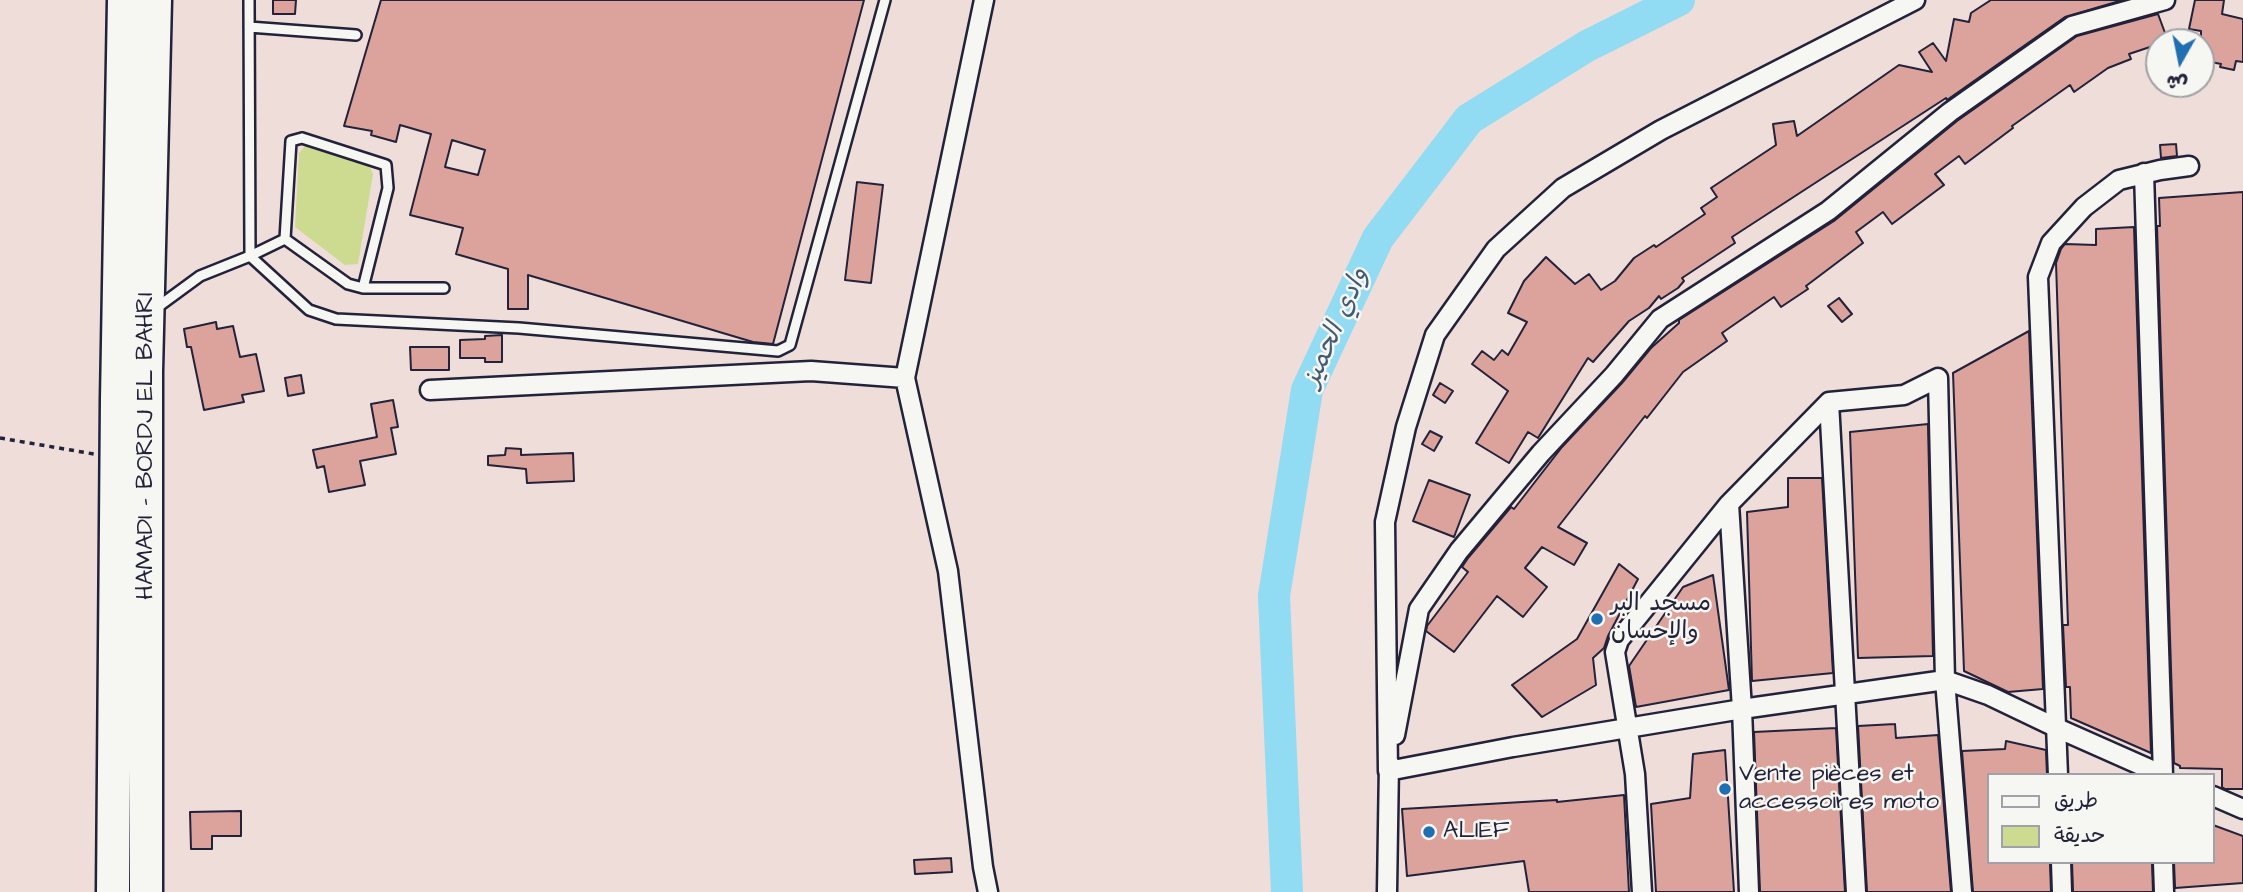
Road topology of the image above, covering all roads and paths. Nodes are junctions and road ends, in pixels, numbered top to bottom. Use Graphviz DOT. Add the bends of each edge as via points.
graph roads {
  1 [pos="124,0"];
  2 [pos="155,0"];
  3 [pos="249,0"];
  4 [pos="885,0"];
  5 [pos="984,0"];
  6 [pos="1915,0"];
  7 [pos="2165,0"];
  8 [pos="249,27"];
  9 [pos="356,35"];
  10 [pos="2189,166"];
  11 [pos="2144,173"];
  12 [pos="285,239"];
  13 [pos="250,256"];
  14 [pos="363,288"];
  15 [pos="444,288"];
  16 [pos="148,314"];
  17 [pos="905,378"];
  18 [pos="430,390"];
  19 [pos="1829,402"];
  20 [pos="0,438"];
  21 [pos="117,459"];
  22 [pos="1729,504"];
  23 [pos="1945,680"];
  24 [pos="1845,693"];
  25 [pos="1742,709"];
  26 [pos="1628,728"];
  27 [pos="2057,729"];
  28 [pos="1388,771"];
  29 [pos="2058,773"];
  30 [pos="2158,773"];
  31 [pos="2163,773"];
  32 [pos="2215,797"];
  33 [pos="2243,809"];
  34 [pos="2061,864"];
  35 [pos="2163,864"];
  36 [pos="113,892"];
  37 [pos="146,892"];
  38 [pos="988,892"];
  39 [pos="1387,892"];
  40 [pos="1642,892"];
  41 [pos="1749,892"];
  42 [pos="1856,892"];
  43 [pos="1962,892"];
  44 [pos="2062,892"];
  45 [pos="2164,892"];
  1 -- 21 [label="highway, HAMADI - BORDJ EL BAHRI"];
  2 -- 16 [label="highway, HAMADI - BORDJ EL BAHRI"];
  3 -- 8 [label="lane"];
  4 -- 13 [label="lane" via="790,345 778,351 519,328 336,319 309,310"];
  5 -- 17 [label="street"];
  6 -- 28 [label="street" via="1661,130 1563,188 1496,249 1435,335 1406,427 1385,522"];
  7 -- 28 [label="street" via="2072,26 1950,112 1828,211 1660,319 1459,551 1419,609"];
  8 -- 9 [label="lane"];
  8 -- 13 [label="lane"];
  10 -- 11 [label="street"];
  11 -- 27 [label="street" via="2119,180 2084,207 2052,243 2038,277"];
  11 -- 31 [label="street"];
  12 -- 13 [label="lane"];
  12 -- 14 [label="lane" via="348,284"];
  12 -- 14 [label="lane" via="290,141 302,138 386,165 388,188"];
  13 -- 16 [label="lane" via="200,276"];
  14 -- 15 [label="lane"];
  16 -- 37 [label="highway, HAMADI - BORDJ EL BAHRI"];
  17 -- 18 [label="street" via="811,370"];
  17 -- 38 [label="street" via="948,571"];
  19 -- 22 [label="street"];
  19 -- 23 [label="street" via="1904,395 1938,378"];
  19 -- 24 [label="street"];
  20 -- 21 [label="path"];
  21 -- 36 [label="highway, HAMADI - BORDJ EL BAHRI"];
  22 -- 25 [label="street"];
  22 -- 26 [label="street" via="1619,640 1615,652"];
  23 -- 24 [label="street"];
  23 -- 27 [label="street"];
  23 -- 43 [label="street"];
  24 -- 25 [label="street"];
  24 -- 42 [label="street"];
  25 -- 26 [label="street"];
  25 -- 41 [label="street"];
  26 -- 28 [label="street"];
  26 -- 40 [label="street"];
  27 -- 29 [label="street"];
  27 -- 30 [label="street"];
  28 -- 39 [label="street"];
  32 -- 33 [label="street"];
  34 -- 44 [label="street"];
  35 -- 45 [label="street"];
}
